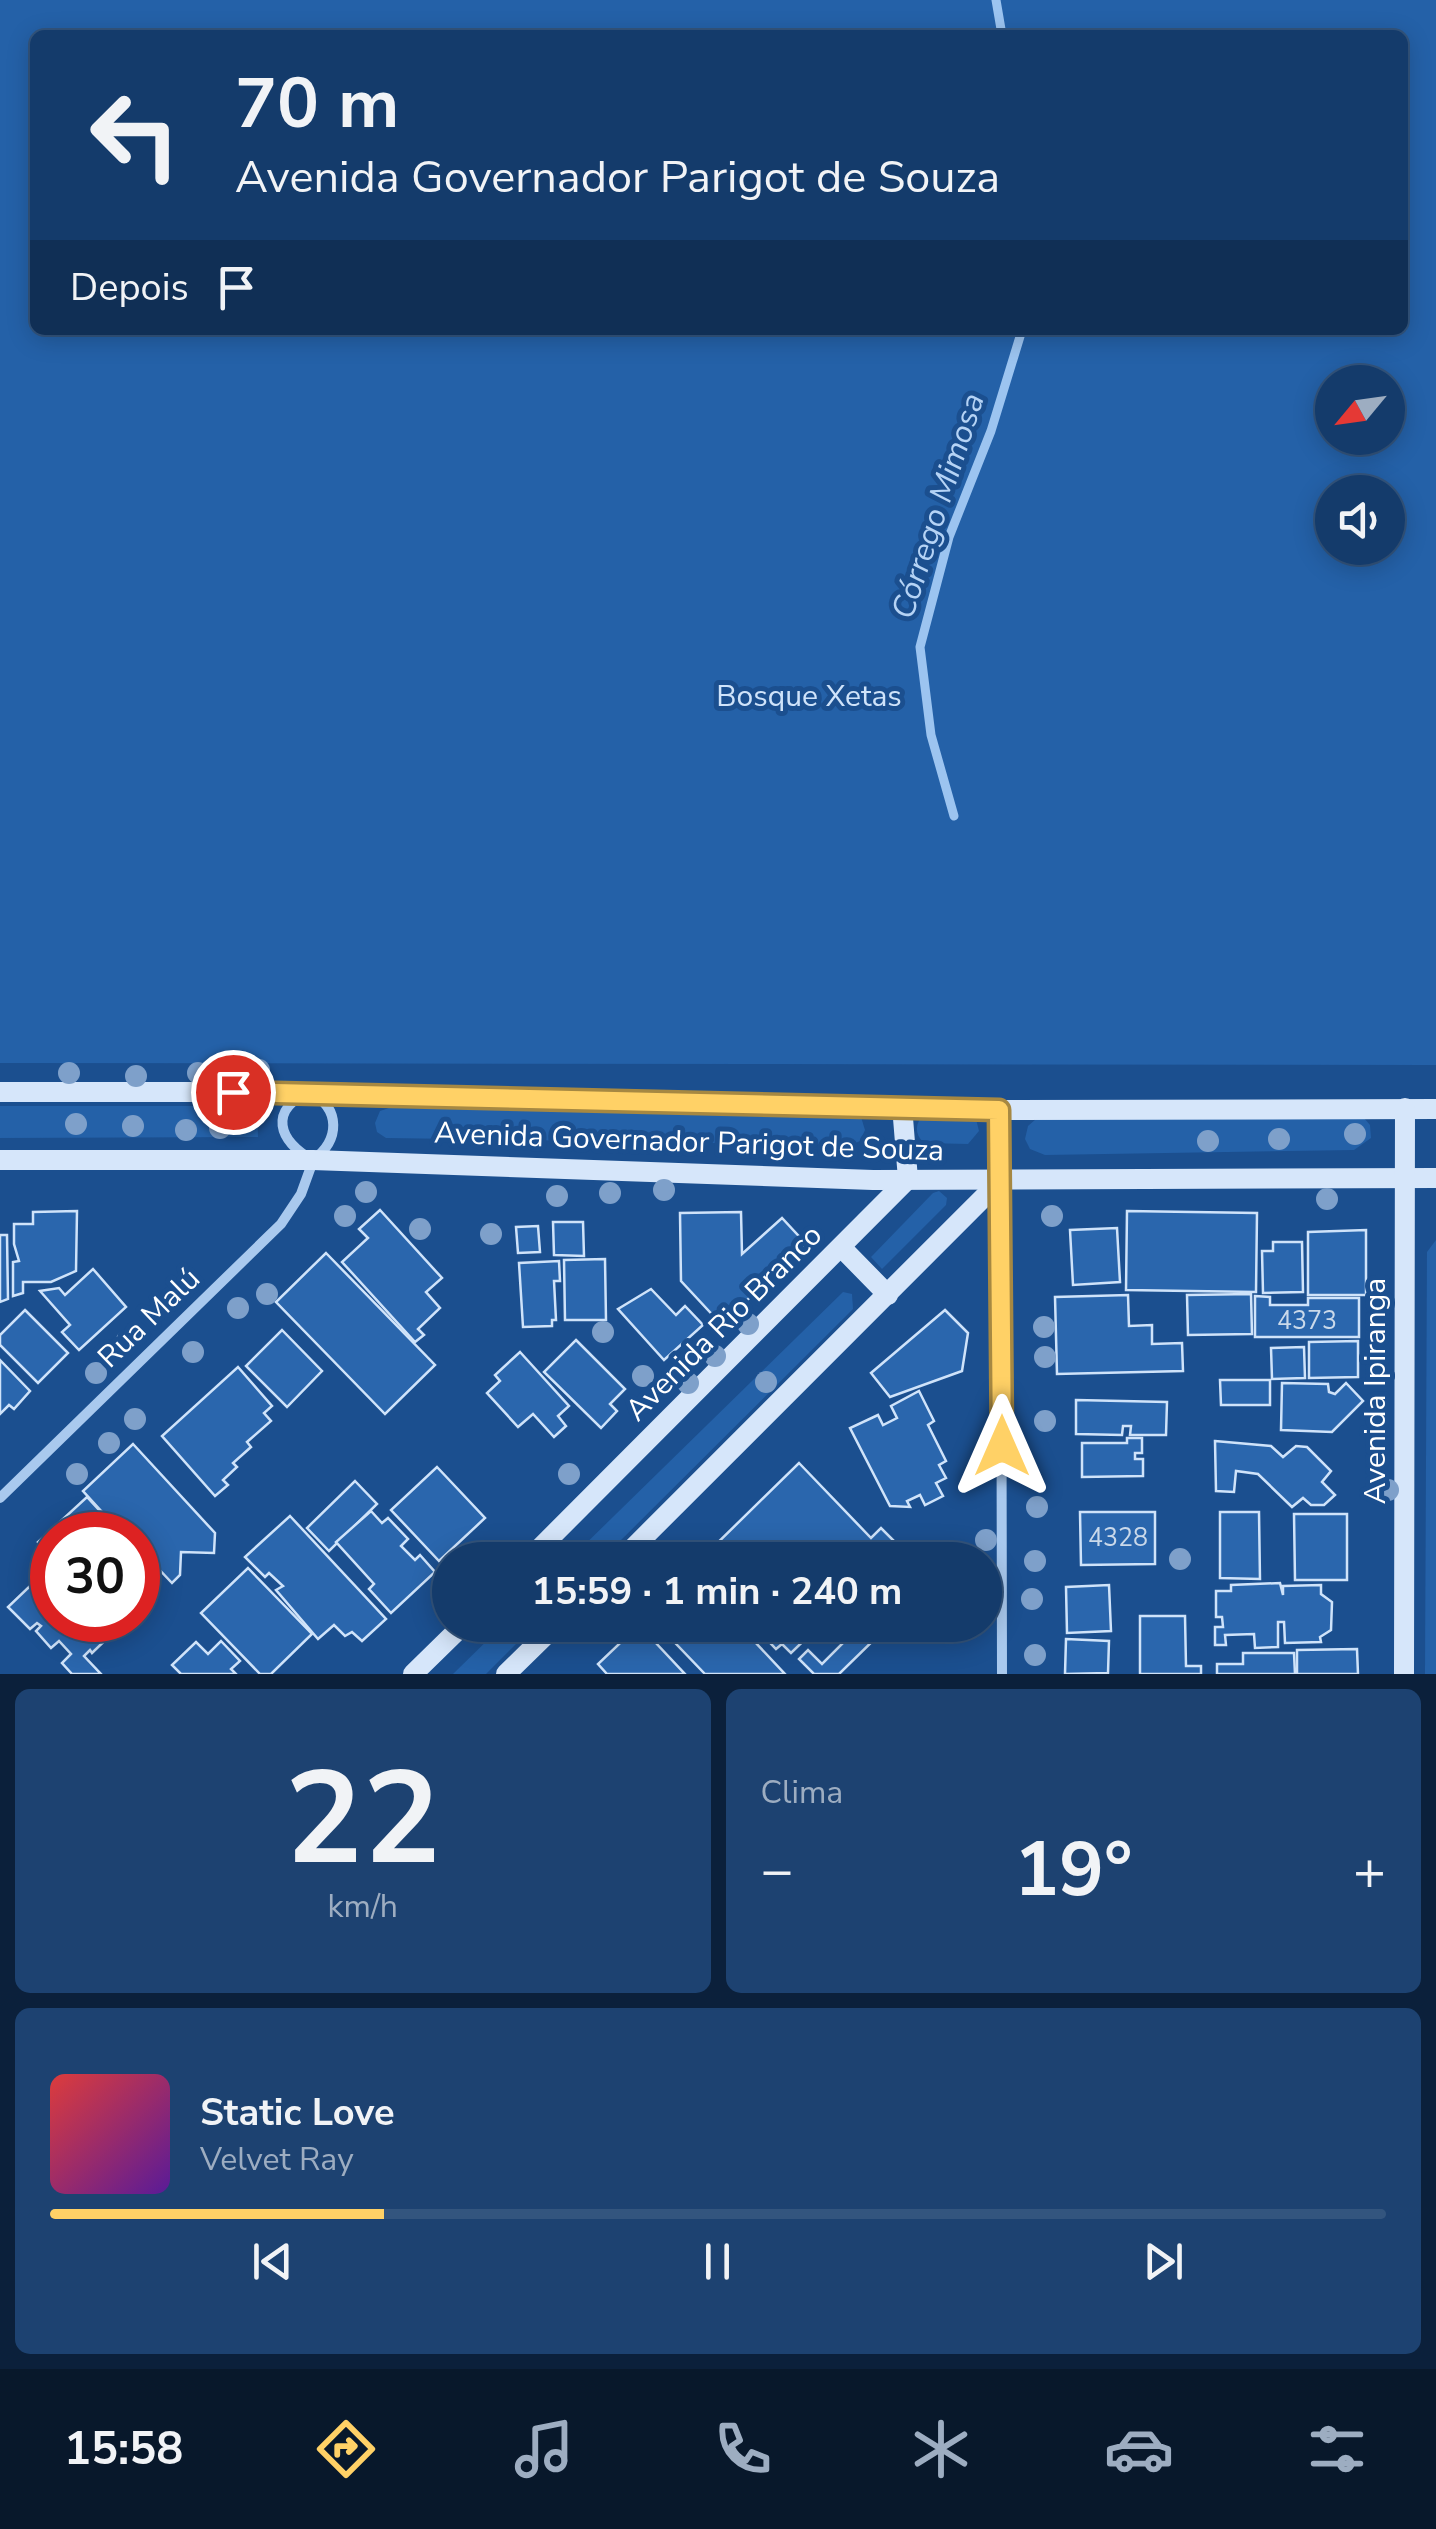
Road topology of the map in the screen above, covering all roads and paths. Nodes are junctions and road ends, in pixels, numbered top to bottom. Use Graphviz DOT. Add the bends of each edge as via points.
graph roads {
  1 [pos="0,1092"];
  2 [pos="310,1092"];
  3 [pos="902,1106"];
  4 [pos="1405,1108"];
  5 [pos="1436,1109"];
  6 [pos="999,1110"];
  7 [pos="0,1160"];
  8 [pos="313,1160"];
  9 [pos="1406,1178"];
  10 [pos="1436,1178"];
  11 [pos="908,1179"];
  12 [pos="1002,1180"];
  13 [pos="842,1248"];
  14 [pos="888,1295"];
  15 [pos="0,1498"];
  16 [pos="546,1542"];
  17 [pos="640,1542"];
  18 [pos="446,1642"];
  19 [pos="539,1642"];
  20 [pos="414,1674"];
  21 [pos="506,1674"];
  22 [pos="1002,1674"];
  23 [pos="1404,1674"];
  1 -- 2 [label="street, Avenida Governador Parigot de Souza"];
  2 -- 3 [label="street, Avenida Governador Parigot de Souza"];
  2 -- 8 [label="street" via="323,1099 334,1124 326,1151"];
  2 -- 8 [label="street" via="286,1107 281,1122 286,1139"];
  3 -- 6 [label="street, Avenida Governador Parigot de Souza"];
  3 -- 11 [label="street"];
  4 -- 5 [label="street, Avenida Governador Parigot de Souza"];
  4 -- 6 [label="street, Avenida Governador Parigot de Souza"];
  4 -- 9 [label="street, Avenida Ipiranga"];
  6 -- 12 [label="street"];
  7 -- 8 [label="street, Avenida Governador Parigot de Souza"];
  8 -- 11 [label="street, Avenida Governador Parigot de Souza"];
  8 -- 15 [label="street, Rua Malú" via="281,1224"];
  9 -- 10 [label="street, Avenida Governador Parigot de Souza"];
  9 -- 12 [label="street, Avenida Governador Parigot de Souza"];
  9 -- 23 [label="street, Avenida Ipiranga"];
  11 -- 12 [label="street, Avenida Governador Parigot de Souza"];
  11 -- 13 [label="street, Avenida Rio Branco"];
  12 -- 14 [label="street"];
  12 -- 22 [label="street"];
  13 -- 14 [label="street"];
  13 -- 16 [label="street, Avenida Rio Branco"];
  14 -- 17 [label="street"];
  18 -- 20 [label="street"];
  19 -- 21 [label="street"];
}
